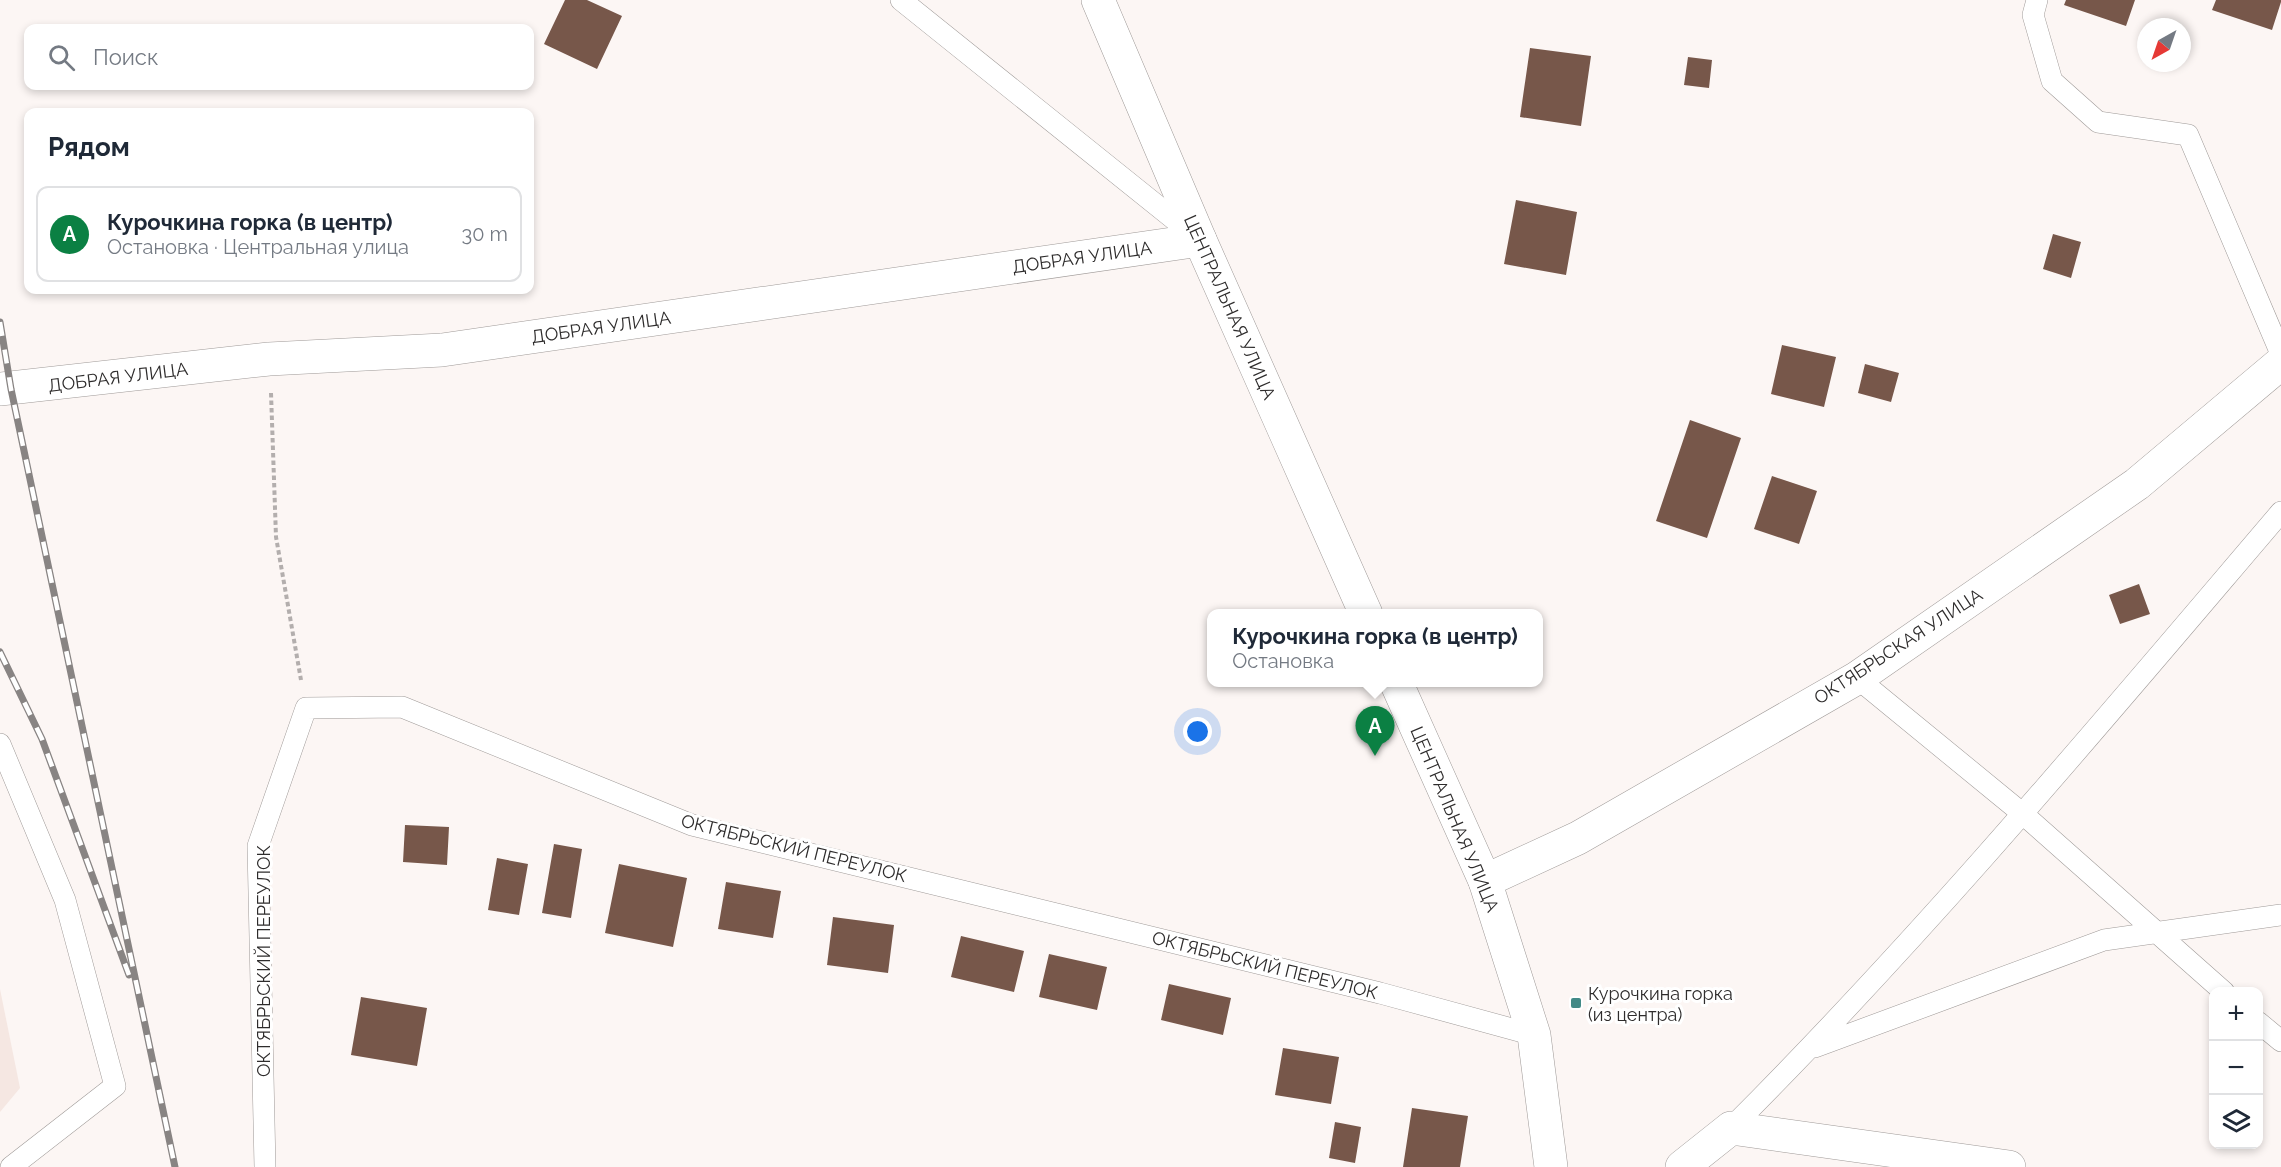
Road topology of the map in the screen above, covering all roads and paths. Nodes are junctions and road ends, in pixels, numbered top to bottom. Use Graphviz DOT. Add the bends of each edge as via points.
graph roads {
  1 [pos="901,0"];
  2 [pos="1098,0"];
  3 [pos="2037,0"];
  4 [pos="1200,240"];
  5 [pos="2281,354"];
  6 [pos="269,359"];
  7 [pos="2281,363"];
  8 [pos="0,389"];
  9 [pos="2281,512"];
  10 [pos="1364,609"];
  11 [pos="1857,678"];
  12 [pos="1398,687"];
  13 [pos="306,708"];
  14 [pos="0,744"];
  15 [pos="2023,814"];
  16 [pos="1485,881"];
  17 [pos="2281,915"];
  18 [pos="2156,933"];
  19 [pos="2218,987"];
  20 [pos="2263,1025"];
  21 [pos="1534,1035"];
  22 [pos="2281,1041"];
  23 [pos="1812,1048"];
  24 [pos="1731,1128"];
  25 [pos="10,1167"];
  26 [pos="266,1167"];
  27 [pos="1551,1167"];
  28 [pos="1682,1167"];
  29 [pos="2008,1167"];
  1 -- 4 [label="lane"];
  2 -- 4 [label="street, ЦЕНТРАЛЬНАЯ УЛИЦА"];
  3 -- 5 [label="lane" via="2033,15 2052,81 2098,122 2188,135"];
  4 -- 6 [label="street, ДОБРАЯ УЛИЦА" via="442,350"];
  4 -- 10 [label="street, ЦЕНТРАЛЬНАЯ УЛИЦА"];
  6 -- 8 [label="street, ДОБРАЯ УЛИЦА"];
  6 -- 13 [label="path" via="276,537"];
  7 -- 11 [label="street, ОКТЯБРЬСКАЯ УЛИЦА" via="2136,484"];
  9 -- 15 [label="lane"];
  11 -- 15 [label="lane"];
  11 -- 16 [label="street, ОКТЯБРЬСКАЯ УЛИЦА" via="1578,838"];
  12 -- 16 [label="street, ЦЕНТРАЛЬНАЯ УЛИЦА"];
  13 -- 21 [label="lane, ОКТЯБРЬСКИЙ ПЕРЕУЛОК" via="402,707 692,825 1368,990"];
  13 -- 26 [label="lane, ОКТЯБРЬСКИЙ ПЕРЕУЛОК" via="258,846"];
  14 -- 25 [label="lane" via="65,900 115,1086"];
  15 -- 18 [label="lane"];
  15 -- 23 [label="lane"];
  16 -- 21 [label="street, ЦЕНТРАЛЬНАЯ УЛИЦА"];
  17 -- 18 [label="lane"];
  18 -- 19 [label="lane"];
  18 -- 23 [label="lane" via="2104,940"];
  20 -- 22 [label="lane"];
  21 -- 27 [label="street, ЦЕНТРАЛЬНАЯ УЛИЦА"];
  23 -- 24 [label="lane"];
  24 -- 28 [label="street"];
  24 -- 29 [label="street"];
}
